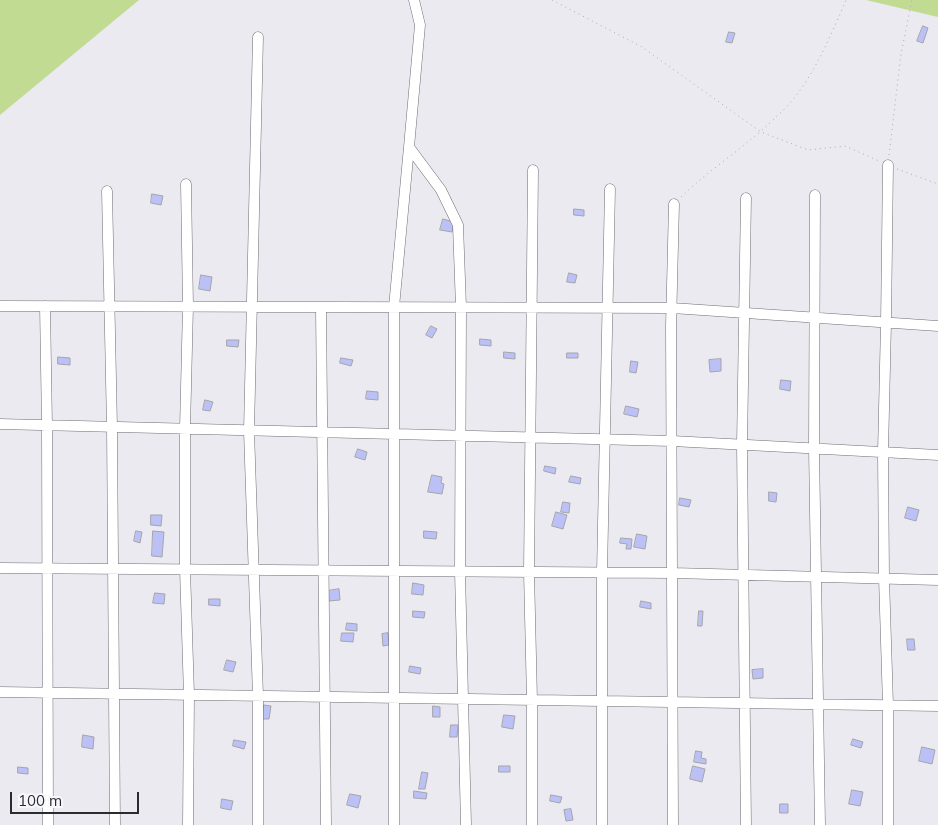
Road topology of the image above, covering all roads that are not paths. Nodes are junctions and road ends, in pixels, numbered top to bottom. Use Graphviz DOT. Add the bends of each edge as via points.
graph roads {
  1 [pos="414,0"];
  2 [pos="258,37"];
  3 [pos="410,147"];
  4 [pos="888,165"];
  5 [pos="533,170"];
  6 [pos="186,184"];
  7 [pos="610,189"];
  8 [pos="107,191"];
  9 [pos="814,195"];
  10 [pos="746,198"];
  11 [pos="674,204"];
  12 [pos="0,306"];
  13 [pos="45,306"];
  14 [pos="109,306"];
  15 [pos="188,306"];
  16 [pos="251,307"];
  17 [pos="321,307"];
  18 [pos="394,307"];
  19 [pos="461,307"];
  20 [pos="533,308"];
  21 [pos="608,308"];
  22 [pos="672,308"];
  23 [pos="744,313"];
  24 [pos="814,318"];
  25 [pos="886,323"];
  26 [pos="938,326"];
  27 [pos="0,424"];
  28 [pos="47,426"];
  29 [pos="112,427"];
  30 [pos="185,429"];
  31 [pos="249,431"];
  32 [pos="323,432"];
  33 [pos="393,434"];
  34 [pos="461,436"];
  35 [pos="531,438"];
  36 [pos="606,439"];
  37 [pos="672,441"];
  38 [pos="742,445"];
  39 [pos="814,448"];
  40 [pos="883,452"];
  41 [pos="938,455"];
  42 [pos="0,568"];
  43 [pos="47,568"];
  44 [pos="113,569"];
  45 [pos="253,569"];
  46 [pos="185,570"];
  47 [pos="323,570"];
  48 [pos="393,570"];
  49 [pos="460,571"];
  50 [pos="529,572"];
  51 [pos="602,572"];
  52 [pos="673,573"];
  53 [pos="744,574"];
  54 [pos="817,576"];
  55 [pos="884,578"];
  56 [pos="938,580"];
  57 [pos="0,692"];
  58 [pos="48,692"];
  59 [pos="114,693"];
  60 [pos="189,694"];
  61 [pos="258,696"];
  62 [pos="325,697"];
  63 [pos="393,698"];
  64 [pos="464,699"];
  65 [pos="532,700"];
  66 [pos="602,701"];
  67 [pos="674,702"];
  68 [pos="746,703"];
  69 [pos="819,704"];
  70 [pos="888,705"];
  71 [pos="938,706"];
  72 [pos="48,825"];
  73 [pos="115,825"];
  74 [pos="188,825"];
  75 [pos="258,825"];
  76 [pos="326,825"];
  77 [pos="394,825"];
  78 [pos="466,825"];
  79 [pos="532,825"];
  80 [pos="602,825"];
  81 [pos="673,825"];
  82 [pos="746,825"];
  83 [pos="820,825"];
  84 [pos="888,825"];
  1 -- 3 [label="street" via="420,25"];
  2 -- 16 [label="street"];
  3 -- 18 [label="street"];
  3 -- 19 [label="street" via="441,190 458,225"];
  4 -- 25 [label="street"];
  5 -- 20 [label="street"];
  6 -- 15 [label="street"];
  7 -- 21 [label="street"];
  8 -- 14 [label="street"];
  9 -- 24 [label="street"];
  10 -- 23 [label="street"];
  11 -- 22 [label="street"];
  12 -- 13 [label="street"];
  13 -- 14 [label="street"];
  13 -- 28 [label="street"];
  14 -- 15 [label="street"];
  14 -- 29 [label="street"];
  15 -- 16 [label="street"];
  15 -- 30 [label="street"];
  16 -- 17 [label="street"];
  16 -- 31 [label="street"];
  17 -- 18 [label="street"];
  17 -- 32 [label="street"];
  18 -- 19 [label="street"];
  18 -- 33 [label="street"];
  19 -- 20 [label="street"];
  19 -- 34 [label="street"];
  20 -- 21 [label="street"];
  20 -- 35 [label="street"];
  21 -- 22 [label="street"];
  21 -- 36 [label="street"];
  22 -- 23 [label="street"];
  22 -- 37 [label="street"];
  23 -- 24 [label="street"];
  23 -- 38 [label="street"];
  24 -- 25 [label="street"];
  24 -- 39 [label="street"];
  25 -- 26 [label="street"];
  25 -- 40 [label="street"];
  27 -- 28 [label="street"];
  28 -- 29 [label="street"];
  28 -- 43 [label="street"];
  29 -- 30 [label="street"];
  29 -- 44 [label="street"];
  30 -- 31 [label="street"];
  30 -- 46 [label="street"];
  31 -- 32 [label="street"];
  31 -- 45 [label="street"];
  32 -- 33 [label="street"];
  32 -- 47 [label="street"];
  33 -- 34 [label="street"];
  33 -- 48 [label="street"];
  34 -- 35 [label="street"];
  34 -- 49 [label="street"];
  35 -- 36 [label="street"];
  35 -- 50 [label="street"];
  36 -- 37 [label="street"];
  36 -- 51 [label="street"];
  37 -- 38 [label="street"];
  37 -- 52 [label="street"];
  38 -- 39 [label="street"];
  38 -- 53 [label="street"];
  39 -- 40 [label="street"];
  39 -- 54 [label="street"];
  40 -- 41 [label="street"];
  40 -- 55 [label="street"];
  42 -- 43 [label="street"];
  43 -- 44 [label="street"];
  43 -- 58 [label="street"];
  44 -- 46 [label="street"];
  44 -- 59 [label="street"];
  45 -- 46 [label="street"];
  45 -- 47 [label="street"];
  45 -- 61 [label="street"];
  46 -- 60 [label="street"];
  47 -- 48 [label="street"];
  47 -- 62 [label="street"];
  48 -- 49 [label="street"];
  48 -- 63 [label="street"];
  49 -- 50 [label="street"];
  49 -- 64 [label="street"];
  50 -- 51 [label="street"];
  50 -- 65 [label="street"];
  51 -- 52 [label="street"];
  51 -- 66 [label="street"];
  52 -- 53 [label="street"];
  52 -- 67 [label="street"];
  53 -- 54 [label="street"];
  53 -- 68 [label="street"];
  54 -- 55 [label="street"];
  54 -- 69 [label="street"];
  55 -- 56 [label="street"];
  55 -- 70 [label="street"];
  57 -- 58 [label="street"];
  58 -- 59 [label="street"];
  58 -- 72 [label="street"];
  59 -- 60 [label="street"];
  59 -- 73 [label="street"];
  60 -- 61 [label="street"];
  60 -- 74 [label="street"];
  61 -- 62 [label="street"];
  61 -- 75 [label="street"];
  62 -- 63 [label="street"];
  62 -- 76 [label="street"];
  63 -- 64 [label="street"];
  63 -- 77 [label="street"];
  64 -- 65 [label="street"];
  64 -- 78 [label="street"];
  65 -- 66 [label="street"];
  65 -- 79 [label="street"];
  66 -- 67 [label="street"];
  66 -- 80 [label="street"];
  67 -- 68 [label="street"];
  67 -- 81 [label="street"];
  68 -- 69 [label="street"];
  68 -- 82 [label="street"];
  69 -- 70 [label="street"];
  69 -- 83 [label="street"];
  70 -- 71 [label="street"];
  70 -- 84 [label="street"];
}
